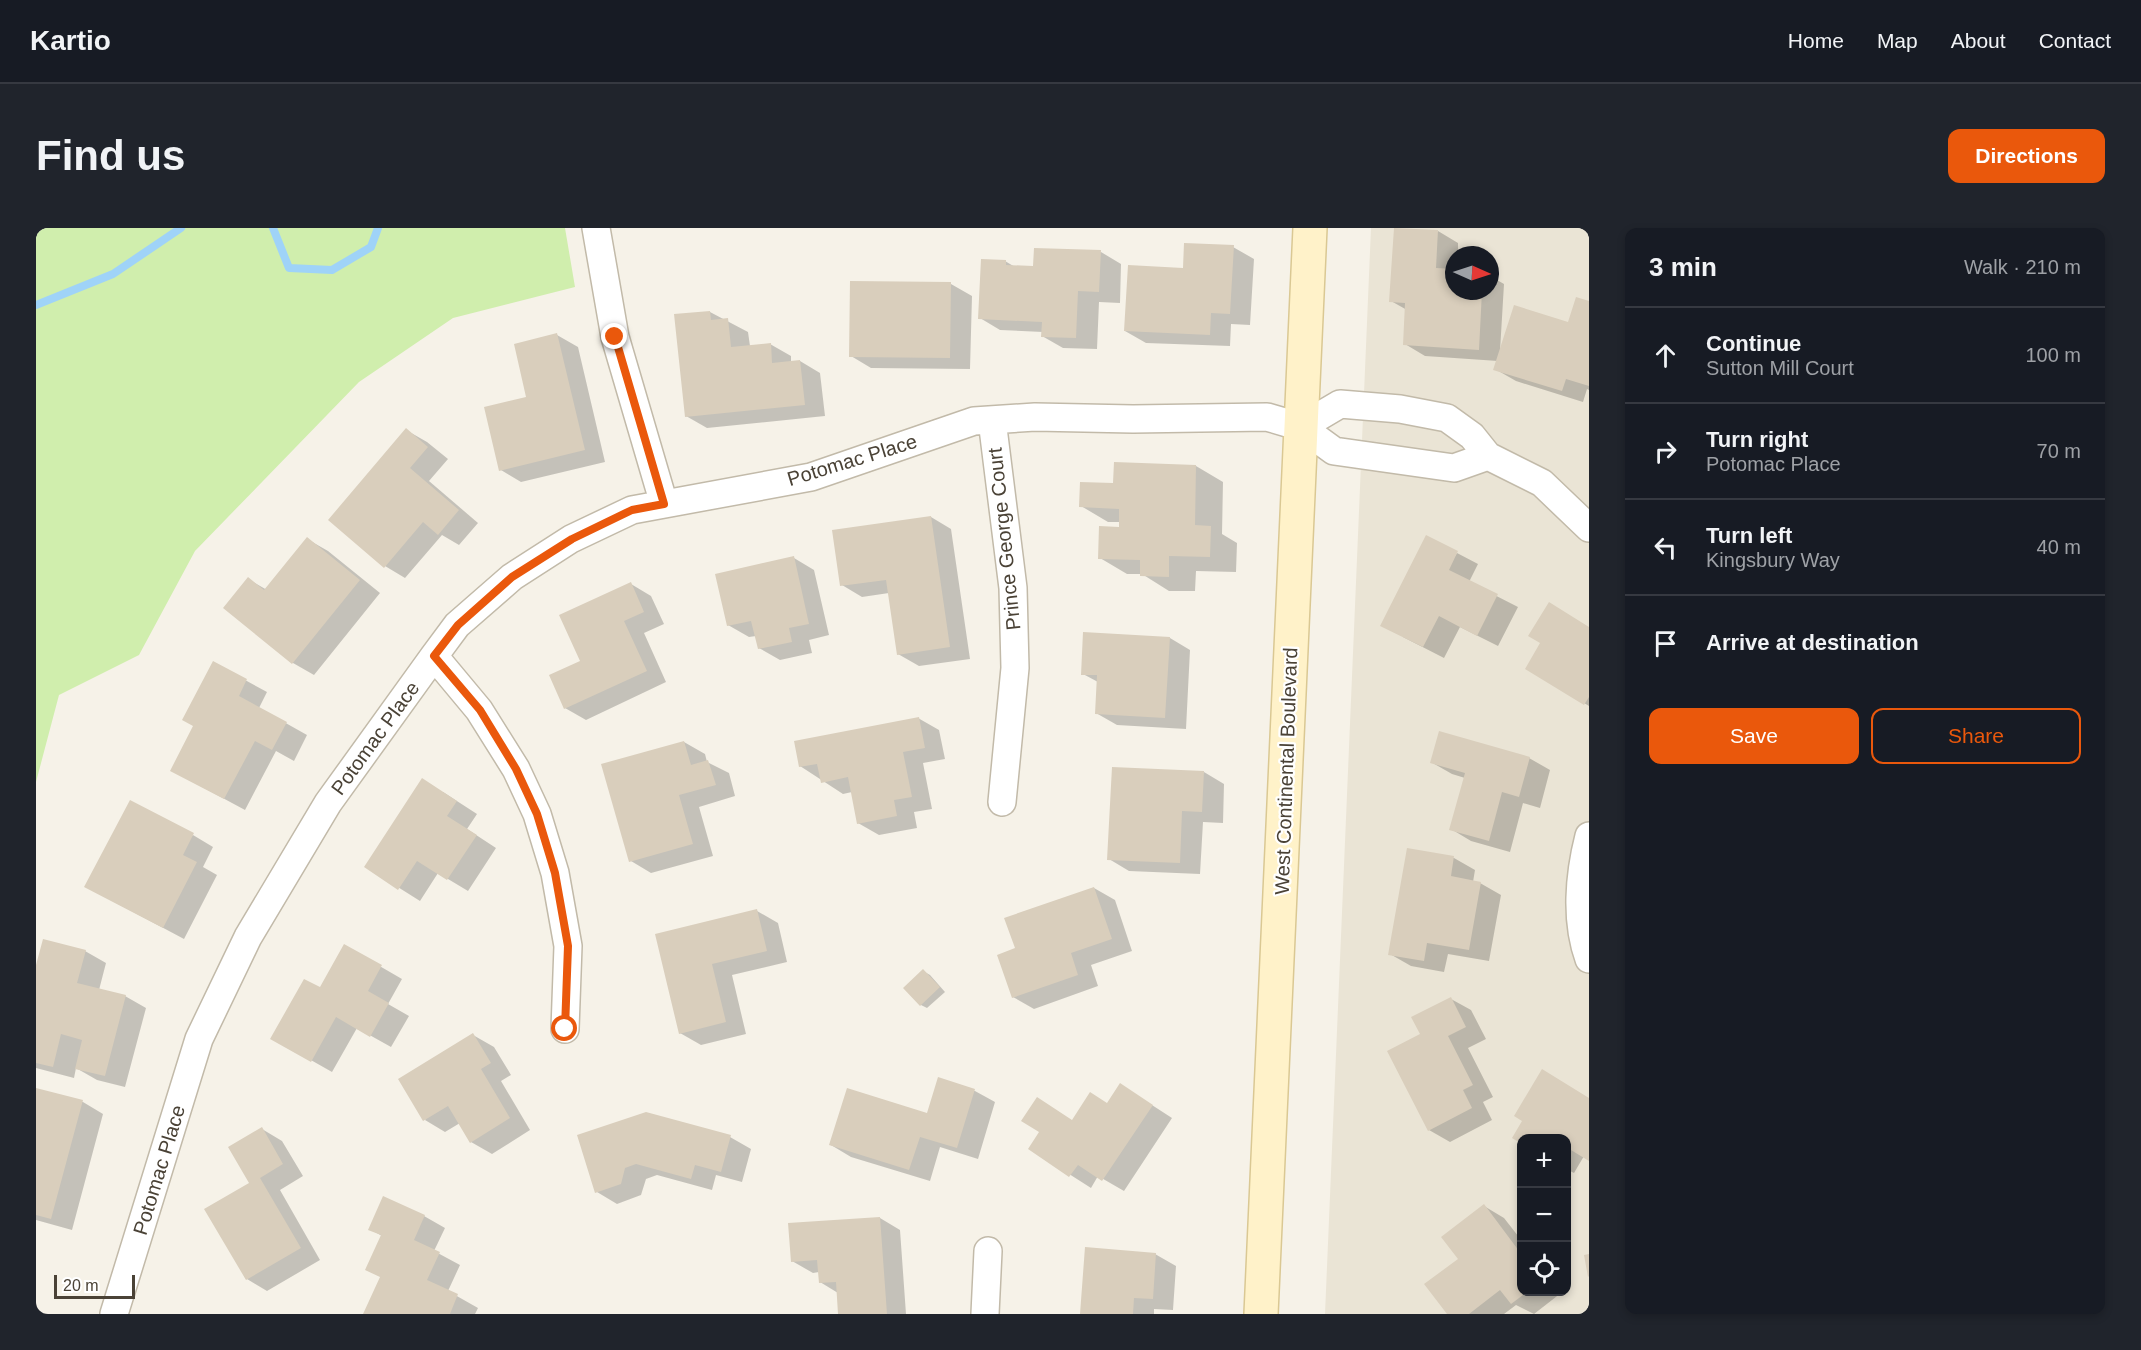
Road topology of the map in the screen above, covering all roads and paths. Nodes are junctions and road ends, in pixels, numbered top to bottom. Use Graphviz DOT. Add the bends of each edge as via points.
graph roads {
  1 [pos="596,228"];
  2 [pos="1310,228"];
  3 [pos="992,420"];
  4 [pos="1301,427"];
  5 [pos="1488,456"];
  6 [pos="664,504"];
  7 [pos="1589,528"];
  8 [pos="434,656"];
  9 [pos="1002,802"];
  10 [pos="1589,836"];
  11 [pos="1589,959"];
  12 [pos="565,1029"];
  13 [pos="988,1251"];
  14 [pos="116,1313"];
  15 [pos="985,1314"];
  16 [pos="1261,1314"];
  1 -- 6 [label="street" via="615,337"];
  2 -- 4 [label="main road, West Continental Boulevard"];
  3 -- 4 [label="street, Potomac Place" via="1267,417"];
  3 -- 6 [label="street, Potomac Place" via="974,421 811,477"];
  3 -- 9 [label="street, Prince George Court" via="1013,588 1015,668"];
  4 -- 5 [label="street, Potomac Place" via="1334,451 1454,468"];
  4 -- 5 [label="street" via="1340,404 1400,409 1447,418 1472,436"];
  4 -- 16 [label="main road, West Continental Boulevard"];
  5 -- 7 [label="street" via="1542,483"];
  6 -- 8 [label="street, Potomac Place" via="632,510 572,539 512,577 458,625"];
  8 -- 12 [label="street" via="480,710 516,769 537,814 555,873 568,946"];
  8 -- 14 [label="street, Potomac Place" via="328,803 248,937 200,1040"];
  10 -- 11 [label="street" via="1582,860 1580,904"];
  13 -- 15 [label="street"];
}
